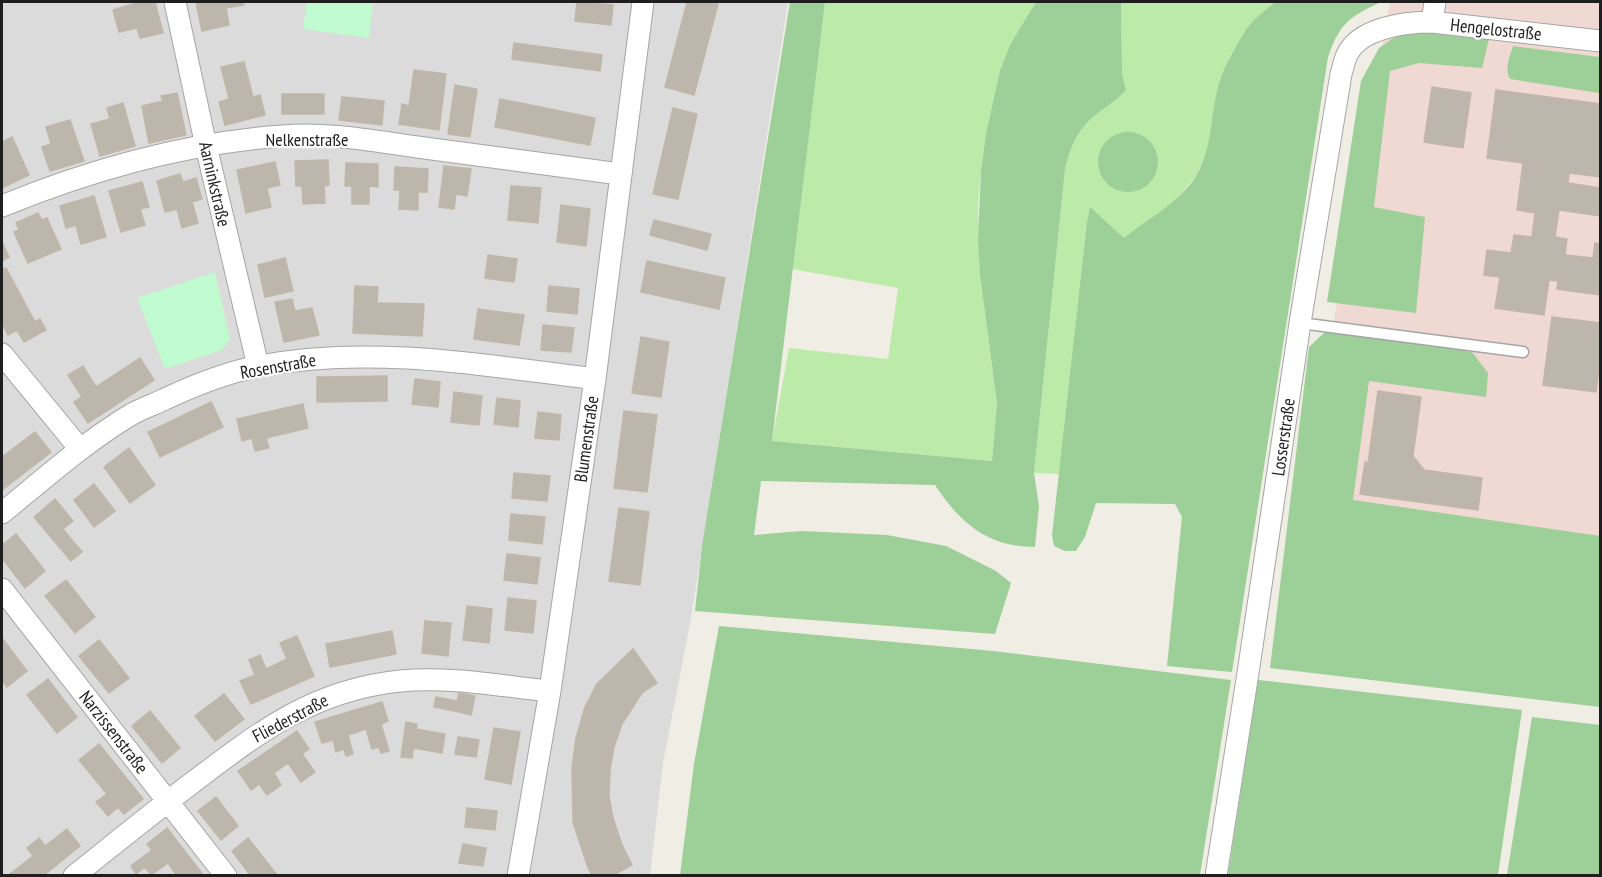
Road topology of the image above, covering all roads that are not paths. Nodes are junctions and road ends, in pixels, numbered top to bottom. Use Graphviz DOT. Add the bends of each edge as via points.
graph roads {
  1 [pos="175,2"];
  2 [pos="643,2"];
  3 [pos="1434,12"];
  4 [pos="1393,26"];
  5 [pos="1600,41"];
  6 [pos="206,146"];
  7 [pos="620,174"];
  8 [pos="2,206"];
  9 [pos="1299,323"];
  10 [pos="1523,352"];
  11 [pos="2,354"];
  12 [pos="258,366"];
  13 [pos="595,379"];
  14 [pos="81,449"];
  15 [pos="2,513"];
  16 [pos="2,589"];
  17 [pos="550,691"];
  18 [pos="168,801"];
  19 [pos="74,876"];
  20 [pos="225,876"];
  21 [pos="518,876"];
  22 [pos="1216,876"];
  1 -- 6 [label="street, Aarninkstraße"];
  2 -- 7 [label="street, Blumenstraße"];
  3 -- 4 [label="street, Hengelostraße"];
  3 -- 5 [label="street, Hengelostraße"];
  4 -- 9 [label="street, Losserstraße" via="1365,37 1347,54"];
  6 -- 7 [label="street, Nelkenstraße" via="283,135 341,137"];
  6 -- 8 [label="street, Nelkenstraße" via="100,171"];
  6 -- 12 [label="street, Aarninkstraße"];
  7 -- 13 [label="street, Blumenstraße"];
  9 -- 10 [label="lane"];
  9 -- 22 [label="street, Losserstraße"];
  11 -- 14 [label="street"];
  12 -- 13 [label="street, Rosenstraße" via="365,356 469,363"];
  12 -- 14 [label="street, Rosenstraße" via="197,385 154,404"];
  13 -- 17 [label="street, Blumenstraße"];
  14 -- 15 [label="street, Rosenstraße"];
  16 -- 18 [label="street, Narzissenstraße"];
  17 -- 18 [label="street, Fliederstraße" via="424,681 356,688 306,706 253,736"];
  17 -- 21 [label="street, Blumenstraße"];
  18 -- 19 [label="street, Fliederstraße"];
  18 -- 20 [label="street, Narzissenstraße"];
}
